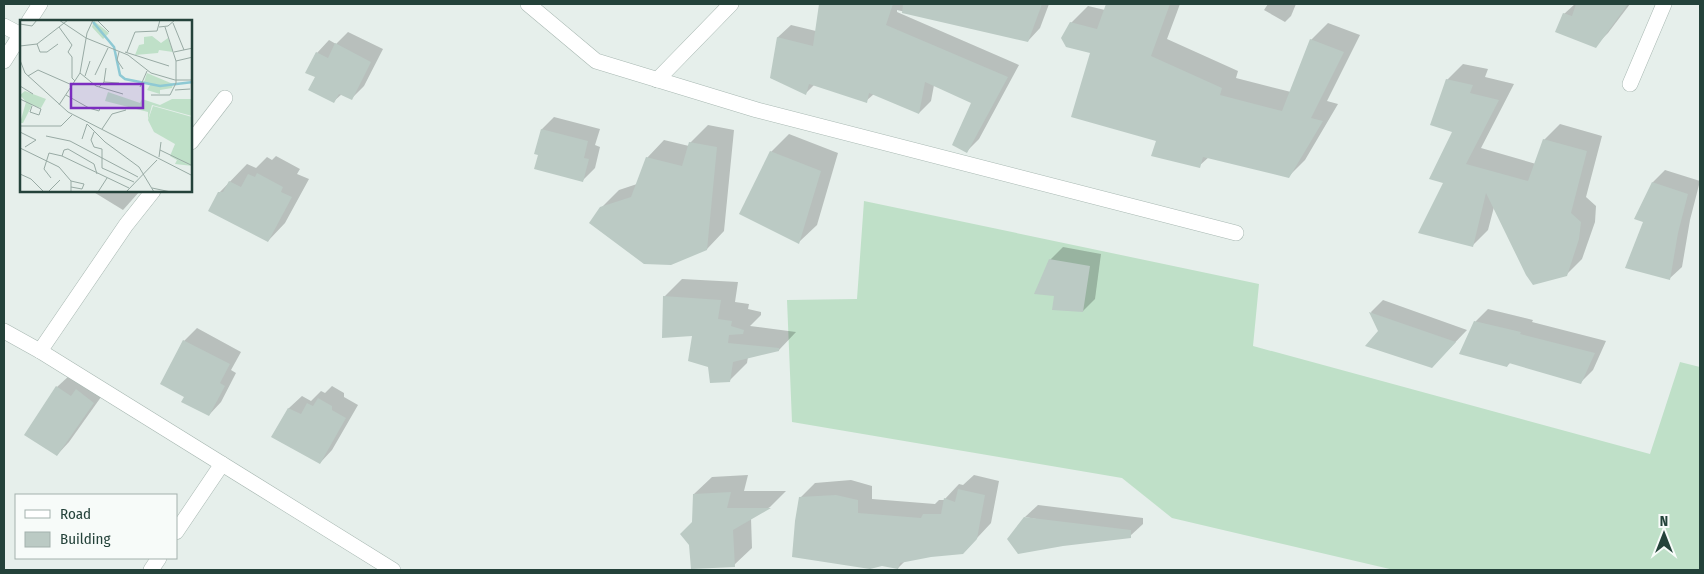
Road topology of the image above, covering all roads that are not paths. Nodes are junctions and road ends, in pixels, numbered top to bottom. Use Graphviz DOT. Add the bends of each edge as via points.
graph roads {
  1 [pos="40,4"];
  2 [pos="528,4"];
  3 [pos="732,4"];
  4 [pos="1664,4"];
  5 [pos="30,20"];
  6 [pos="4,26"];
  7 [pos="20,34"];
  8 [pos="20,36"];
  9 [pos="4,61"];
  10 [pos="657,80"];
  11 [pos="1630,84"];
  12 [pos="225,98"];
  13 [pos="192,141"];
  14 [pos="151,192"];
  15 [pos="1236,234"];
  16 [pos="4,331"];
  17 [pos="40,351"];
  18 [pos="222,464"];
  19 [pos="178,529"];
  20 [pos="158,559"];
  21 [pos="151,570"];
  22 [pos="393,570"];
  1 -- 5 [label="street"];
  2 -- 10 [label="street" via="596,61"];
  3 -- 10 [label="street"];
  4 -- 11 [label="street"];
  6 -- 7 [label="street"];
  8 -- 9 [label="street"];
  10 -- 15 [label="street" via="756,110"];
  12 -- 13 [label="street"];
  14 -- 17 [label="street"];
  16 -- 17 [label="street"];
  17 -- 18 [label="street"];
  18 -- 19 [label="street"];
  18 -- 22 [label="street"];
  20 -- 21 [label="street"];
}
